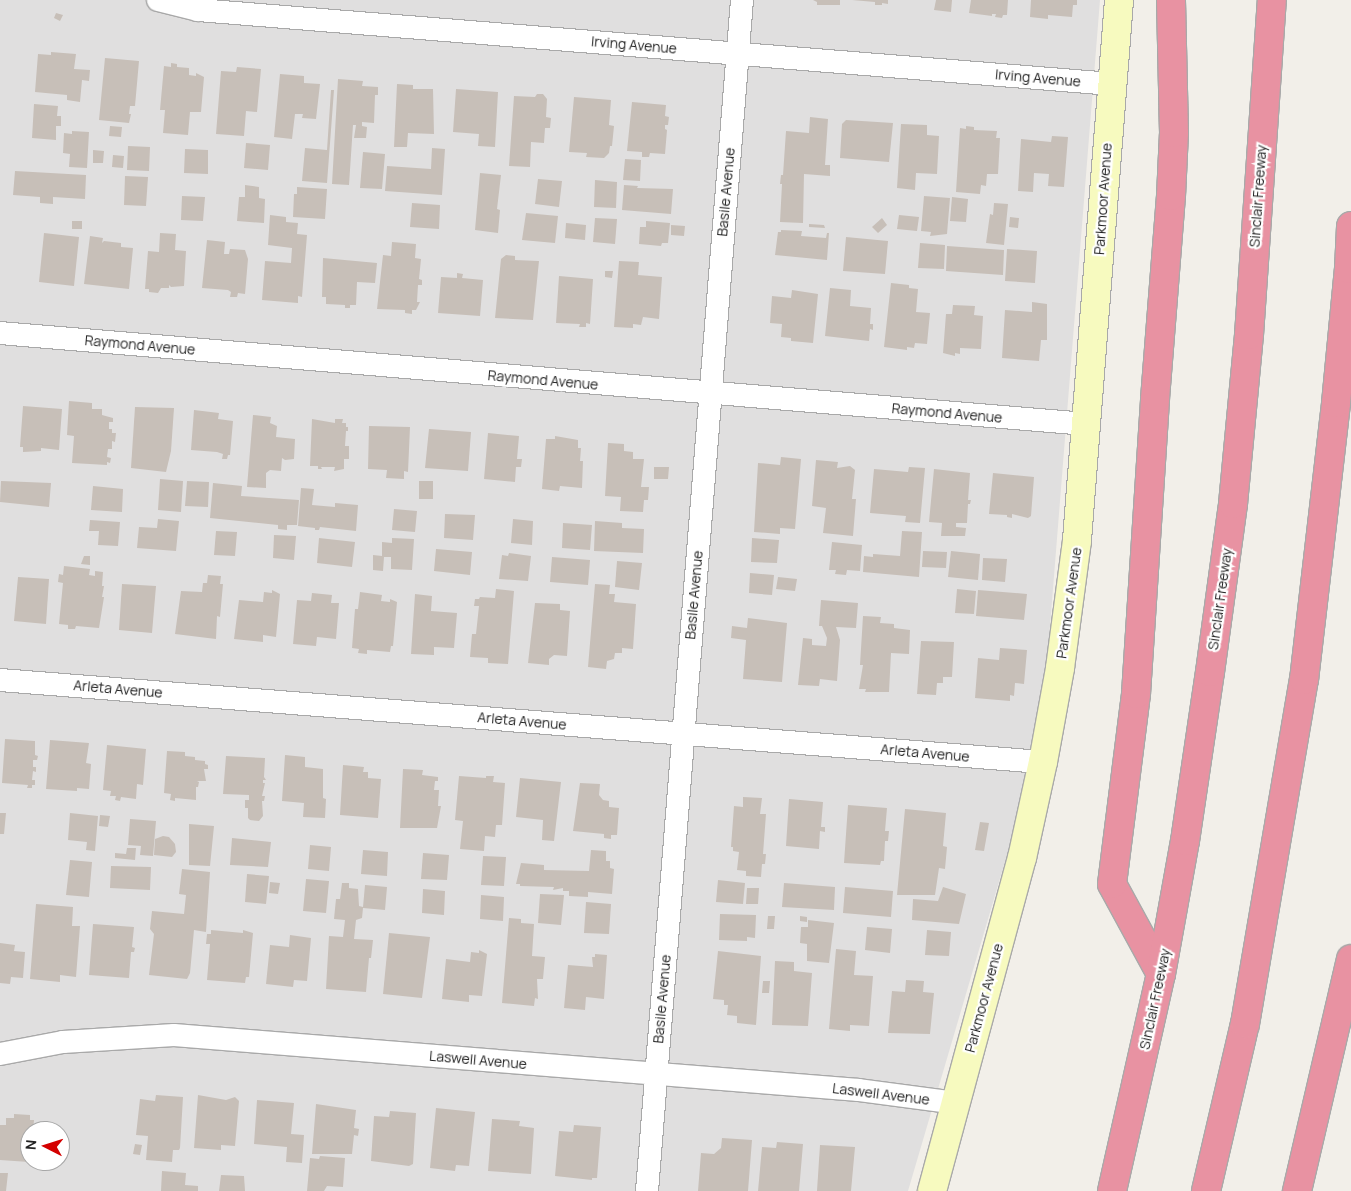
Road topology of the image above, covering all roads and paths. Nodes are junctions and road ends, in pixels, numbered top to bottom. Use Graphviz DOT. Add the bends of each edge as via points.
graph roads {
  1 [pos="158,0"];
  2 [pos="742,0"];
  3 [pos="1119,0"];
  4 [pos="1170,0"];
  5 [pos="1272,0"];
  6 [pos="738,54"];
  7 [pos="1111,84"];
  8 [pos="1351,226"];
  9 [pos="0,333"];
  10 [pos="710,394"];
  11 [pos="1087,424"];
  12 [pos="0,680"];
  13 [pos="683,734"];
  14 [pos="1043,762"];
  15 [pos="1351,959"];
  16 [pos="1161,974"];
  17 [pos="0,1054"];
  18 [pos="656,1075"];
  19 [pos="956,1103"];
  20 [pos="647,1191"];
  21 [pos="932,1191"];
  22 [pos="1112,1191"];
  23 [pos="1206,1191"];
  24 [pos="1297,1191"];
  1 -- 6 [label="street, Irving Avenue" via="198,10"];
  2 -- 6 [label="street, Basile Avenue"];
  3 -- 7 [label="street, Parkmoor Avenue"];
  4 -- 16 [label="highway" via="1174,133 1171,196 1136,694 1112,884"];
  5 -- 16 [label="highway, Sinclair Freeway" via="1250,335 1233,504 1188,822"];
  6 -- 7 [label="street, Irving Avenue"];
  6 -- 10 [label="street, Basile Avenue"];
  7 -- 11 [label="street, Parkmoor Avenue"];
  8 -- 23 [label="highway" via="1336,403 1304,680 1245,1024"];
  9 -- 10 [label="street, Raymond Avenue"];
  10 -- 11 [label="street, Raymond Avenue"];
  10 -- 13 [label="street, Basile Avenue"];
  11 -- 14 [label="street, Parkmoor Avenue" via="1078,540"];
  12 -- 13 [label="street, Arleta Avenue"];
  13 -- 14 [label="street, Arleta Avenue"];
  13 -- 18 [label="street, Basile Avenue"];
  14 -- 19 [label="street, Parkmoor Avenue" via="1022,858"];
  15 -- 24 [label="highway"];
  16 -- 22 [label="highway, Sinclair Freeway"];
  17 -- 18 [label="street, Laswell Avenue" via="63,1042 174,1035"];
  18 -- 19 [label="street, Laswell Avenue" via="859,1090"];
  18 -- 20 [label="street, Basile Avenue"];
  19 -- 21 [label="street, Parkmoor Avenue"];
}
